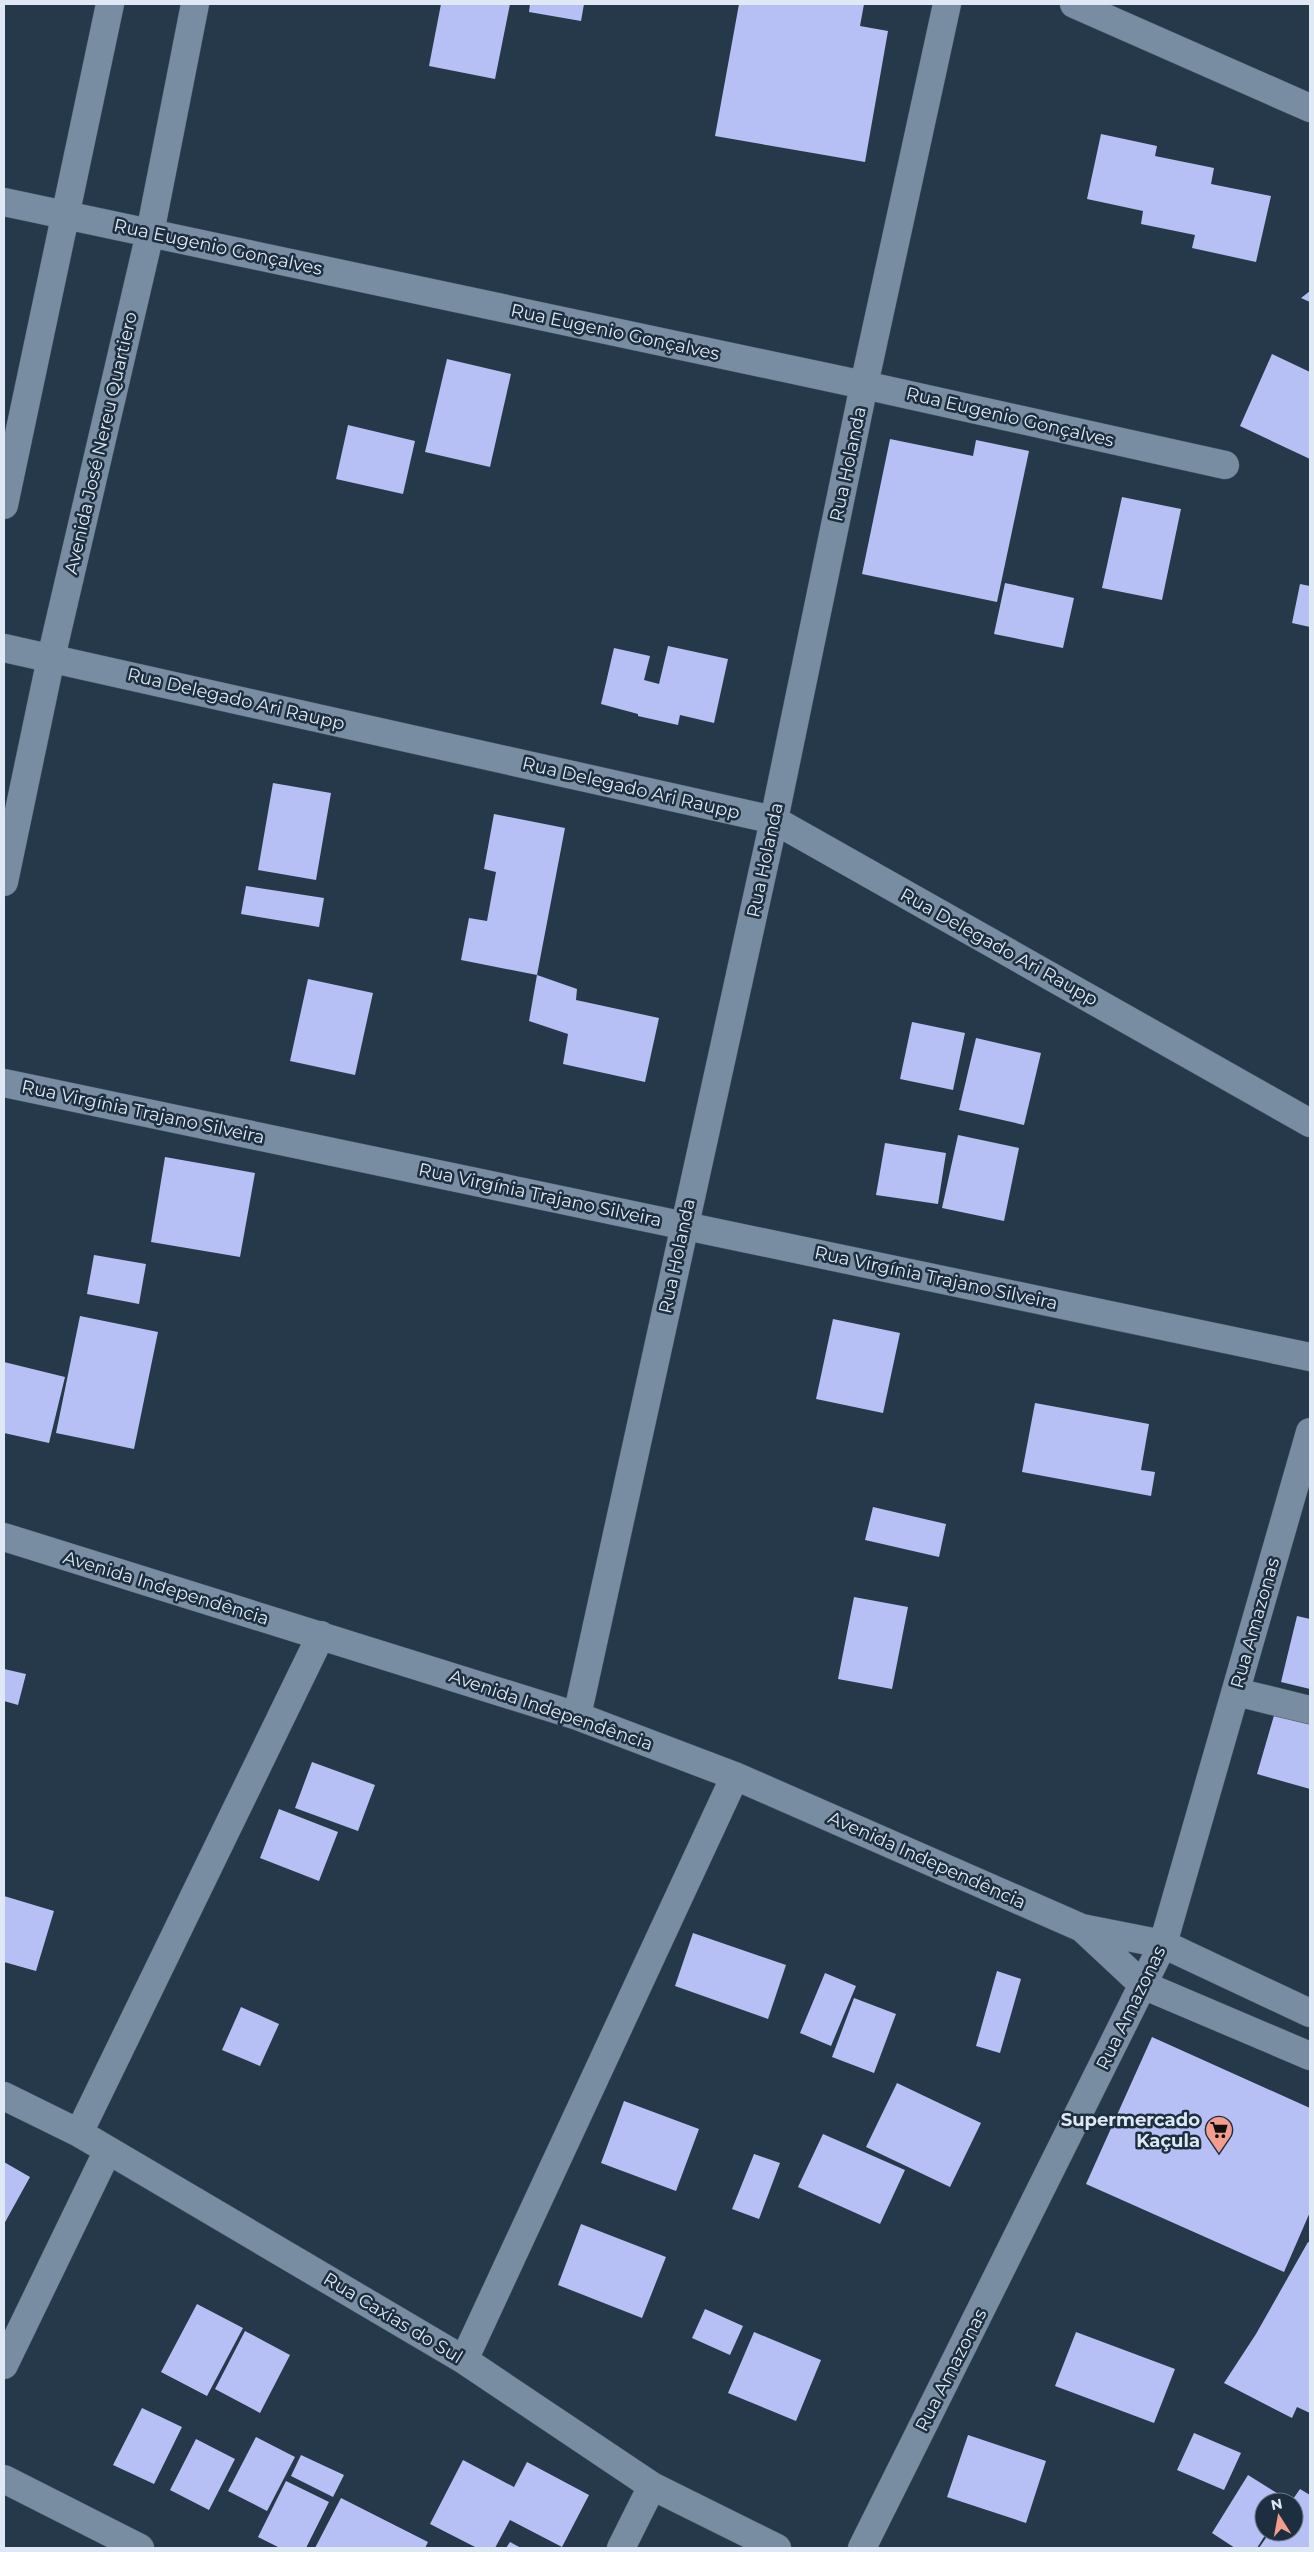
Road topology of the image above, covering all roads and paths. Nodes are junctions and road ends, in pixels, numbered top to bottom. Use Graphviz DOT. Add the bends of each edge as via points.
graph roads {
  1 [pos="110,4"];
  2 [pos="194,4"];
  3 [pos="948,4"];
  4 [pos="1074,4"];
  5 [pos="1310,108"];
  6 [pos="4,202"];
  7 [pos="64,215"];
  8 [pos="150,233"];
  9 [pos="864,385"];
  10 [pos="1225,465"];
  11 [pos="4,505"];
  12 [pos="4,648"];
  13 [pos="51,658"];
  14 [pos="774,820"];
  15 [pos="4,882"];
  16 [pos="4,1083"];
  17 [pos="1310,1123"];
  18 [pos="684,1225"];
  19 [pos="1310,1357"];
  20 [pos="1310,1432"];
  21 [pos="4,1537"];
  22 [pos="321,1635"];
  23 [pos="1236,1692"];
  24 [pos="1310,1710"];
  25 [pos="577,1716"];
  26 [pos="735,1776"];
  27 [pos="1082,1928"];
  28 [pos="1163,1944"];
  29 [pos="1143,1985"];
  30 [pos="1310,2013"];
  31 [pos="1310,2056"];
  32 [pos="4,2096"];
  33 [pos="79,2133"];
  34 [pos="108,2150"];
  35 [pos="464,2360"];
  36 [pos="4,2365"];
  37 [pos="4,2479"];
  38 [pos="652,2486"];
  39 [pos="140,2548"];
  40 [pos="621,2548"];
  41 [pos="777,2548"];
  42 [pos="862,2548"];
  1 -- 7 [label="street"];
  2 -- 8 [label="street, Avenida José Nereu Quartiero"];
  3 -- 9 [label="street, Rua Holanda"];
  4 -- 5 [label="street"];
  6 -- 7 [label="street, Rua Eugenio Gonçalves"];
  7 -- 8 [label="street, Rua Eugenio Gonçalves"];
  7 -- 11 [label="street"];
  8 -- 9 [label="street, Rua Eugenio Gonçalves"];
  8 -- 13 [label="street, Avenida José Nereu Quartiero"];
  9 -- 10 [label="street, Rua Eugenio Gonçalves"];
  9 -- 14 [label="street, Rua Holanda"];
  12 -- 13 [label="street, Rua Delegado Ari Raupp"];
  13 -- 14 [label="street, Rua Delegado Ari Raupp"];
  13 -- 15 [label="street, Avenida José Nereu Quartiero"];
  14 -- 17 [label="street, Rua Delegado Ari Raupp"];
  14 -- 18 [label="street, Rua Holanda"];
  16 -- 18 [label="street, Rua Virgínia Trajano Silveira"];
  18 -- 19 [label="street, Rua Virgínia Trajano Silveira"];
  18 -- 25 [label="street, Rua Holanda"];
  20 -- 23 [label="street, Rua Amazonas"];
  21 -- 22 [label="street, Avenida Independência"];
  22 -- 25 [label="street, Avenida Independência"];
  22 -- 33 [label="street"];
  23 -- 24 [label="street"];
  23 -- 28 [label="street, Rua Amazonas"];
  25 -- 26 [label="street, Avenida Independência"];
  26 -- 27 [label="street, Avenida Independência"];
  26 -- 35 [label="street"];
  27 -- 28 [label="street, Avenida Independência"];
  27 -- 29 [label="street, Avenida Independência"];
  28 -- 29 [label="street, Rua Amazonas"];
  28 -- 30 [label="street, Avenida Independência"];
  29 -- 31 [label="street, Avenida Independência"];
  29 -- 42 [label="street, Rua Amazonas"];
  32 -- 33 [label="street, Rua Caxias do Sul"];
  33 -- 34 [label="street, Rua Caxias do Sul"];
  34 -- 35 [label="street, Rua Caxias do Sul"];
  34 -- 36 [label="street"];
  35 -- 38 [label="street, Rua Caxias do Sul"];
  37 -- 39 [label="street"];
  38 -- 40 [label="street"];
  38 -- 41 [label="street, Rua Caxias do Sul"];
}
